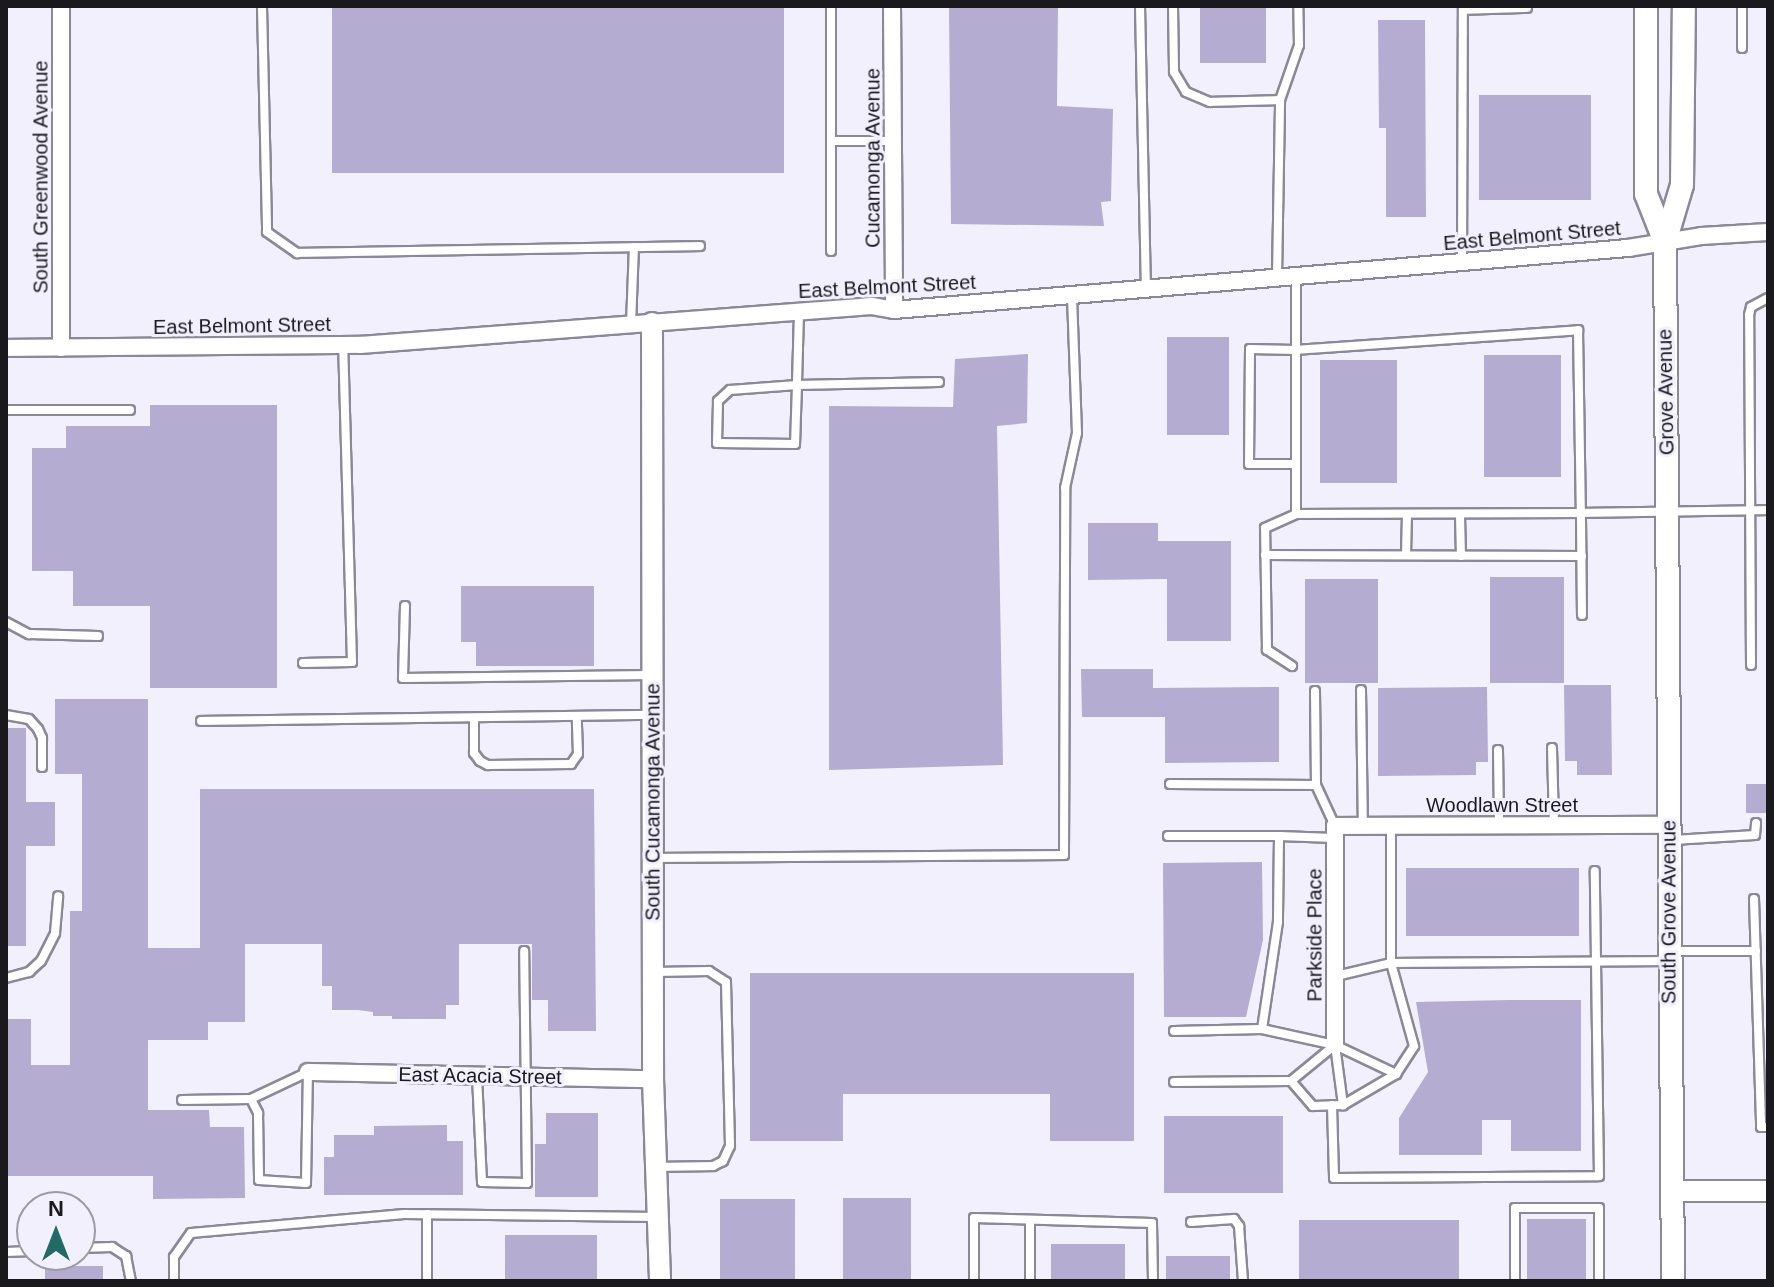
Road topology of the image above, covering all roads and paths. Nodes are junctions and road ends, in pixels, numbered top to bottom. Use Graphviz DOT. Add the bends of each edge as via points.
graph roads {
  1 [pos="61,6"];
  2 [pos="262,6"];
  3 [pos="831,6"];
  4 [pos="892,6"];
  5 [pos="1140,6"];
  6 [pos="1173,6"];
  7 [pos="1298,6"];
  8 [pos="1646,6"];
  9 [pos="1684,6"];
  10 [pos="1742,6"];
  11 [pos="1527,8"];
  12 [pos="1742,48"];
  13 [pos="1280,100"];
  14 [pos="831,141"];
  15 [pos="893,141"];
  16 [pos="1768,232"];
  17 [pos="1665,242"];
  18 [pos="700,246"];
  19 [pos="634,247"];
  20 [pos="831,251"];
  21 [pos="1462,262"];
  22 [pos="1296,276"];
  23 [pos="1277,277"];
  24 [pos="1146,288"];
  25 [pos="1072,294"];
  26 [pos="1768,298"];
  27 [pos="894,310"];
  28 [pos="799,311"];
  29 [pos="652,323"];
  30 [pos="631,324"];
  31 [pos="343,345"];
  32 [pos="6,348"];
  33 [pos="61,348"];
  34 [pos="1295,350"];
  35 [pos="939,382"];
  36 [pos="797,385"];
  37 [pos="6,410"];
  38 [pos="130,410"];
  39 [pos="1294,464"];
  40 [pos="1667,510"];
  41 [pos="1751,510"];
  42 [pos="1768,510"];
  43 [pos="1581,513"];
  44 [pos="1296,514"];
  45 [pos="1407,515"];
  46 [pos="1460,516"];
  47 [pos="1667,543"];
  48 [pos="1265,555"];
  49 [pos="1406,555"];
  50 [pos="1461,556"];
  51 [pos="1582,556"];
  52 [pos="405,606"];
  53 [pos="1582,615"];
  54 [pos="6,622"];
  55 [pos="98,636"];
  56 [pos="303,663"];
  57 [pos="1751,665"];
  58 [pos="1292,666"];
  59 [pos="653,675"];
  60 [pos="1361,690"];
  61 [pos="1315,691"];
  62 [pos="6,715"];
  63 [pos="653,715"];
  64 [pos="577,716"];
  65 [pos="474,718"];
  66 [pos="201,721"];
  67 [pos="1552,748"];
  68 [pos="1498,750"];
  69 [pos="42,767"];
  70 [pos="1170,784"];
  71 [pos="1316,785"];
  72 [pos="1756,823"];
  73 [pos="1499,825"];
  74 [pos="1554,825"];
  75 [pos="1363,826"];
  76 [pos="1391,826"];
  77 [pos="1335,832"];
  78 [pos="1668,833"];
  79 [pos="1168,836"];
  80 [pos="1279,836"];
  81 [pos="653,858"];
  82 [pos="1595,871"];
  83 [pos="58,896"];
  84 [pos="1754,899"];
  85 [pos="524,951"];
  86 [pos="1756,951"];
  87 [pos="1670,956"];
  88 [pos="1596,962"];
  89 [pos="1391,963"];
  90 [pos="653,972"];
  91 [pos="1335,976"];
  92 [pos="6,978"];
  93 [pos="1262,1029"];
  94 [pos="1174,1031"];
  95 [pos="1335,1045"];
  96 [pos="308,1072"];
  97 [pos="1396,1074"];
  98 [pos="477,1076"];
  99 [pos="527,1077"];
  100 [pos="653,1079"];
  101 [pos="1291,1081"];
  102 [pos="1174,1082"];
  103 [pos="251,1099"];
  104 [pos="182,1100"];
  105 [pos="1332,1105"];
  106 [pos="1343,1105"];
  107 [pos="1768,1127"];
  108 [pos="656,1167"];
  109 [pos="1672,1191"];
  110 [pos="1768,1191"];
  111 [pos="427,1214"];
  112 [pos="658,1217"];
  113 [pos="1030,1220"];
  114 [pos="1191,1222"];
  115 [pos="96,1248"];
  116 [pos="131,1281"];
  117 [pos="174,1281"];
  118 [pos="427,1281"];
  119 [pos="660,1281"];
  120 [pos="974,1281"];
  121 [pos="1030,1281"];
  122 [pos="1153,1281"];
  123 [pos="1243,1281"];
  124 [pos="1515,1281"];
  125 [pos="1599,1281"];
  126 [pos="1673,1281"];
  1 -- 33 [label="street, South Greenwood Avenue"];
  2 -- 19 [label="lane" via="267,232 297,253"];
  3 -- 14 [label="lane"];
  4 -- 15 [label="street, Cucamonga Avenue"];
  5 -- 24 [label="lane"];
  6 -- 13 [label="lane" via="1174,72 1186,92 1210,102"];
  7 -- 13 [label="lane" via="1299,45"];
  8 -- 17 [label="main road, Grove Avenue" via="1646,194"];
  9 -- 17 [label="main road, Grove Avenue" via="1682,185"];
  10 -- 12 [label="lane"];
  11 -- 21 [label="lane" via="1463,10"];
  13 -- 23 [label="lane"];
  14 -- 15 [label="lane"];
  14 -- 20 [label="lane"];
  15 -- 27 [label="street, Cucamonga Avenue"];
  16 -- 17 [label="street, East Belmont Street"];
  17 -- 21 [label="street, East Belmont Street"];
  17 -- 40 [label="main road, Grove Avenue"];
  18 -- 19 [label="lane"];
  19 -- 30 [label="lane"];
  21 -- 22 [label="street, East Belmont Street"];
  22 -- 23 [label="street, East Belmont Street"];
  22 -- 34 [label="lane"];
  23 -- 24 [label="street, East Belmont Street"];
  24 -- 25 [label="street, East Belmont Street"];
  25 -- 27 [label="street, East Belmont Street"];
  25 -- 81 [label="lane" via="1077,433 1065,488 1064,855"];
  26 -- 41 [label="lane" via="1751,307 1749,315"];
  27 -- 28 [label="street, East Belmont Street" via="872,306"];
  28 -- 29 [label="street, East Belmont Street"];
  28 -- 36 [label="lane"];
  29 -- 30 [label="street, East Belmont Street"];
  29 -- 59 [label="street, South Cucamonga Avenue"];
  30 -- 31 [label="street, East Belmont Street"];
  31 -- 33 [label="street, East Belmont Street"];
  31 -- 56 [label="lane" via="352,662"];
  32 -- 33 [label="street, East Belmont Street"];
  34 -- 39 [label="lane"];
  34 -- 39 [label="lane" via="1250,349 1249,464"];
  34 -- 43 [label="lane" via="1578,330"];
  35 -- 36 [label="lane"];
  36 -- 36 [label="lane" via="795,444 717,443 718,401 730,390"];
  37 -- 38 [label="lane"];
  39 -- 44 [label="lane"];
  40 -- 41 [label="lane"];
  40 -- 43 [label="lane"];
  40 -- 47 [label="main road, Grove Avenue"];
  41 -- 42 [label="lane"];
  41 -- 57 [label="lane"];
  43 -- 46 [label="lane"];
  43 -- 51 [label="lane"];
  44 -- 45 [label="lane"];
  44 -- 48 [label="lane" via="1265,528"];
  45 -- 46 [label="lane"];
  45 -- 49 [label="lane"];
  46 -- 50 [label="lane"];
  47 -- 78 [label="main road, South Grove Avenue"];
  48 -- 49 [label="lane"];
  48 -- 58 [label="lane" via="1267,650"];
  49 -- 50 [label="lane"];
  50 -- 51 [label="lane"];
  51 -- 53 [label="lane"];
  52 -- 59 [label="lane" via="403,678"];
  54 -- 55 [label="lane" via="29,634"];
  59 -- 63 [label="street, South Cucamonga Avenue"];
  60 -- 75 [label="lane"];
  61 -- 71 [label="lane"];
  62 -- 69 [label="lane" via="29,719 38,729"];
  63 -- 64 [label="lane"];
  63 -- 81 [label="street, South Cucamonga Avenue"];
  64 -- 65 [label="lane"];
  64 -- 65 [label="lane" via="578,754 571,764 488,765 474,753"];
  65 -- 66 [label="lane"];
  67 -- 74 [label="lane"];
  68 -- 73 [label="lane"];
  70 -- 71 [label="lane"];
  71 -- 77 [label="lane"];
  72 -- 78 [label="lane" via="1755,835"];
  73 -- 74 [label="street, Woodlawn Street"];
  73 -- 76 [label="street, Woodlawn Street"];
  74 -- 78 [label="street, Woodlawn Street"];
  75 -- 76 [label="street, Woodlawn Street"];
  75 -- 77 [label="street, Woodlawn Street"];
  76 -- 89 [label="lane"];
  77 -- 80 [label="lane"];
  77 -- 91 [label="street, Parkside Place"];
  78 -- 87 [label="main road, South Grove Avenue"];
  79 -- 80 [label="lane"];
  80 -- 93 [label="lane" via="1278,922"];
  81 -- 90 [label="street, South Cucamonga Avenue"];
  82 -- 88 [label="lane"];
  83 -- 92 [label="lane" via="55,933 41,961 29,972"];
  84 -- 86 [label="lane"];
  85 -- 99 [label="lane"];
  86 -- 87 [label="lane"];
  86 -- 107 [label="lane" via="1761,1127"];
  87 -- 88 [label="lane"];
  87 -- 109 [label="main road, South Grove Avenue"];
  88 -- 89 [label="lane"];
  88 -- 105 [label="lane" via="1599,1176 1334,1178"];
  89 -- 91 [label="lane"];
  89 -- 97 [label="lane" via="1414,1046"];
  90 -- 100 [label="street, South Cucamonga Avenue"];
  90 -- 108 [label="lane" via="709,971 726,982 728,995 730,1146 723,1161 713,1166"];
  91 -- 95 [label="street, Parkside Place"];
  93 -- 94 [label="lane"];
  93 -- 95 [label="lane"];
  95 -- 97 [label="lane"];
  95 -- 101 [label="lane"];
  95 -- 106 [label="lane"];
  96 -- 98 [label="street, East Acacia Street"];
  96 -- 103 [label="lane"];
  96 -- 103 [label="lane" via="306,1183 259,1180 258,1113"];
  97 -- 106 [label="lane"];
  98 -- 99 [label="street, East Acacia Street"];
  98 -- 99 [label="lane" via="482,1182 527,1183"];
  99 -- 100 [label="street, East Acacia Street"];
  100 -- 108 [label="street, South Cucamonga Avenue"];
  101 -- 102 [label="lane"];
  101 -- 105 [label="lane" via="1313,1106"];
  103 -- 104 [label="lane"];
  105 -- 106 [label="lane"];
  108 -- 112 [label="street, South Cucamonga Avenue"];
  109 -- 110 [label="street"];
  109 -- 126 [label="main road, South Grove Avenue"];
  111 -- 112 [label="lane"];
  111 -- 117 [label="lane" via="191,1233 174,1257"];
  111 -- 118 [label="lane"];
  112 -- 119 [label="street, South Cucamonga Avenue"];
  113 -- 120 [label="lane" via="974,1218"];
  113 -- 121 [label="lane"];
  113 -- 122 [label="lane" via="1152,1223"];
  114 -- 123 [label="lane" via="1234,1219"];
  115 -- 116 [label="lane" via="112,1247 126,1256"];
  124 -- 125 [label="lane" via="1515,1208 1599,1208"];
}
